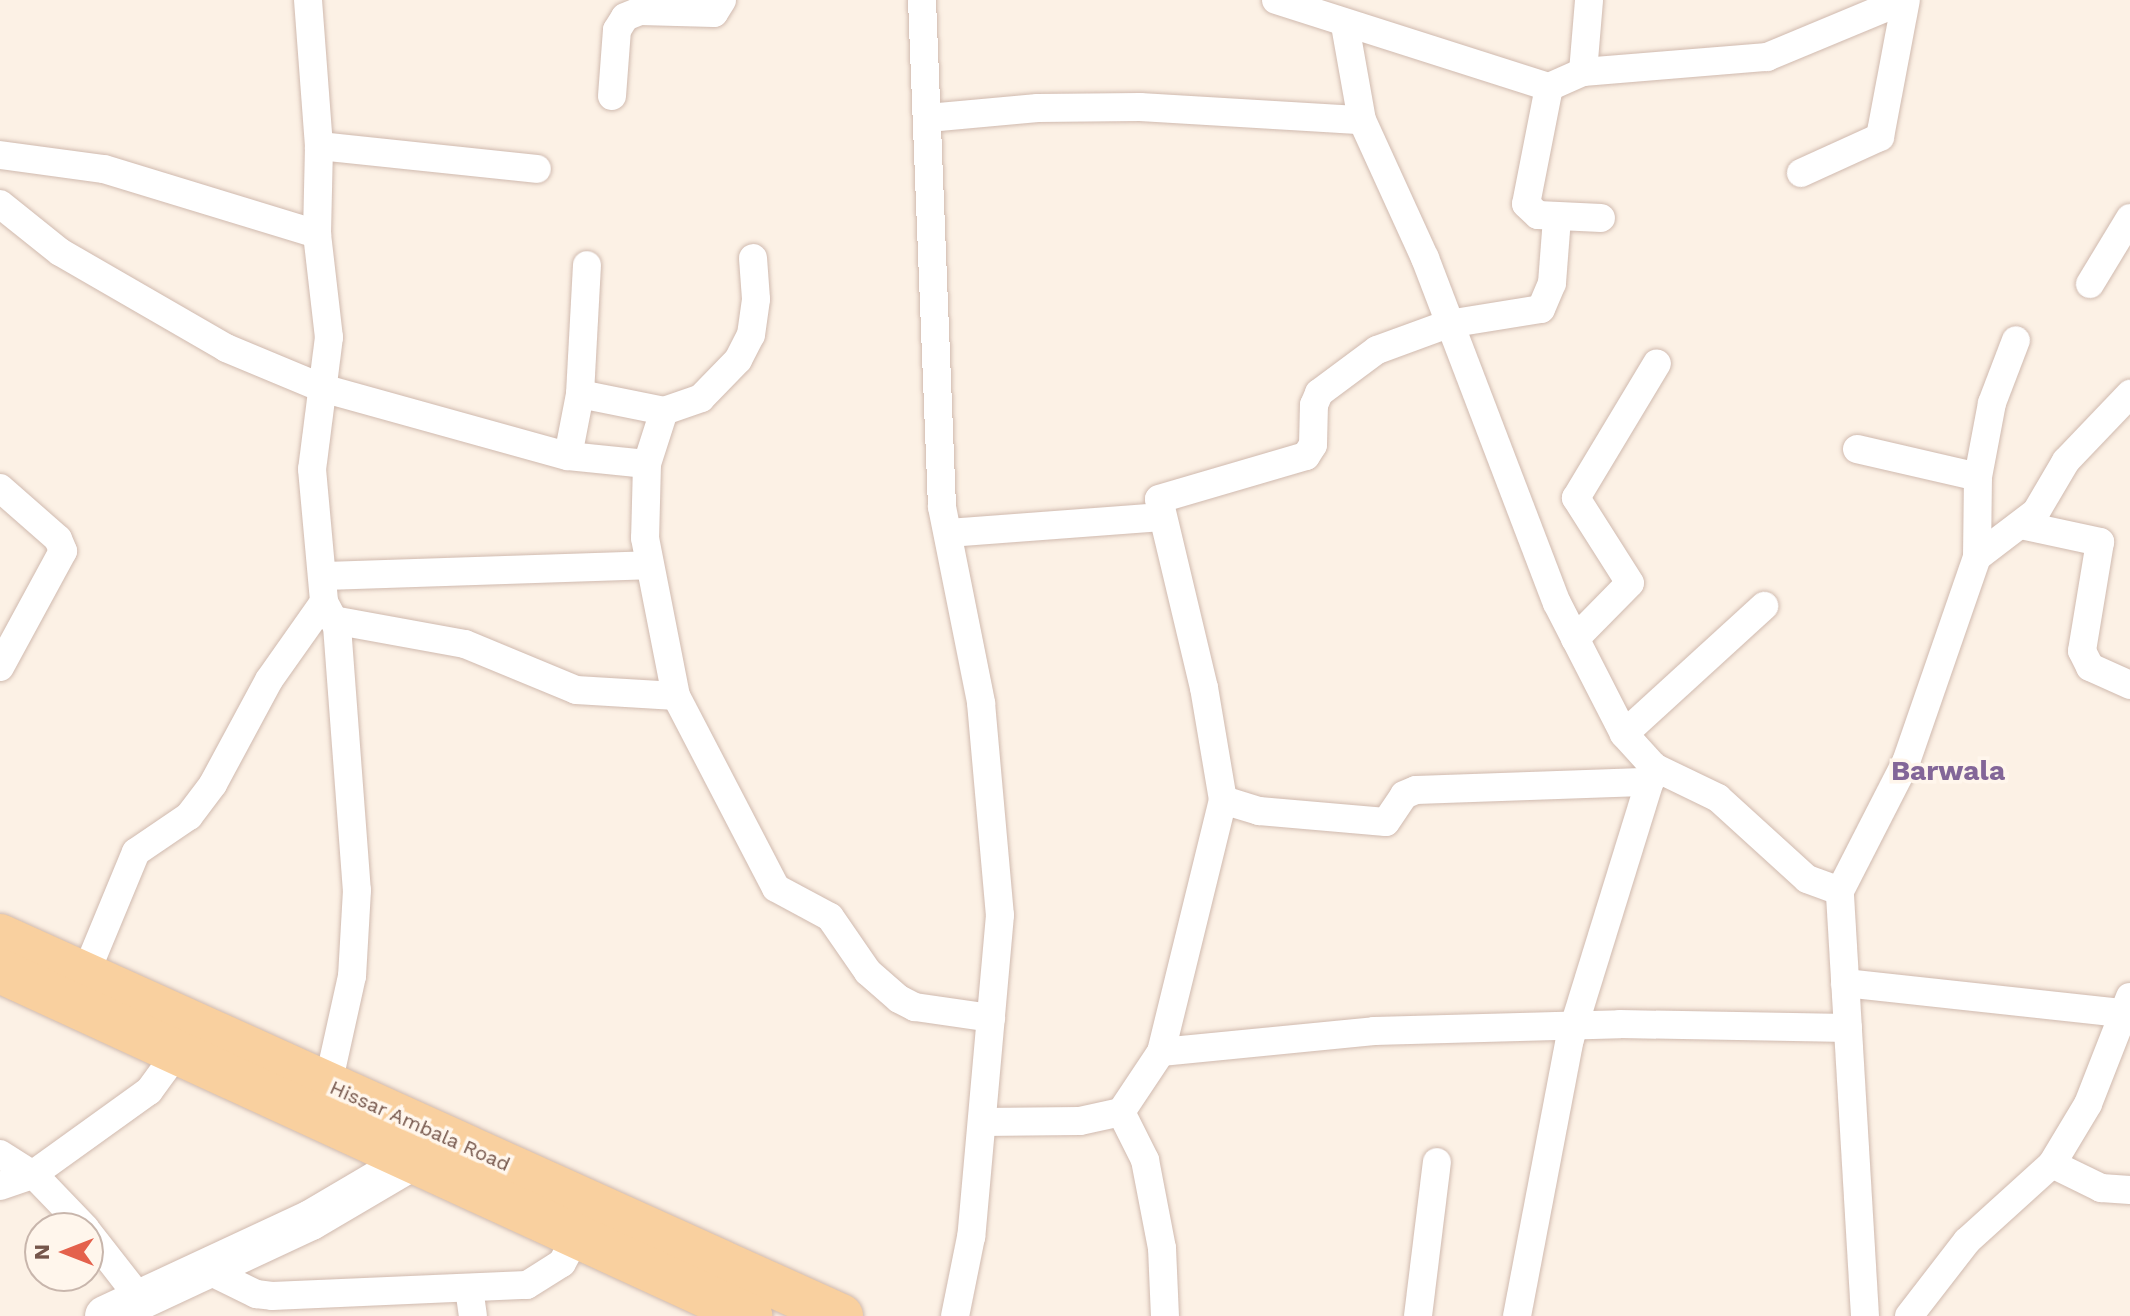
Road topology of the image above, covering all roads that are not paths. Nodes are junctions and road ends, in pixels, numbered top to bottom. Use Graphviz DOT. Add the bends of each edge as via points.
graph roads {
  1 [pos="308,0"];
  2 [pos="722,0"];
  3 [pos="922,0"];
  4 [pos="1276,0"];
  5 [pos="1589,0"];
  6 [pos="1896,1"];
  7 [pos="1345,25"];
  8 [pos="1583,72"];
  9 [pos="1549,87"];
  10 [pos="612,96"];
  11 [pos="928,118"];
  12 [pos="1362,120"];
  13 [pos="319,146"];
  14 [pos="0,155"];
  15 [pos="537,169"];
  16 [pos="1801,173"];
  17 [pos="0,204"];
  18 [pos="1557,218"];
  19 [pos="1601,218"];
  20 [pos="2130,218"];
  21 [pos="317,234"];
  22 [pos="753,258"];
  23 [pos="587,265"];
  24 [pos="2090,284"];
  25 [pos="1448,324"];
  26 [pos="2016,340"];
  27 [pos="1657,363"];
  28 [pos="322,388"];
  29 [pos="580,394"];
  30 [pos="2130,394"];
  31 [pos="664,411"];
  32 [pos="1857,449"];
  33 [pos="568,456"];
  34 [pos="647,464"];
  35 [pos="1978,477"];
  36 [pos="0,488"];
  37 [pos="1161,517"];
  38 [pos="2021,525"];
  39 [pos="949,533"];
  40 [pos="1977,557"];
  41 [pos="649,565"];
  42 [pos="327,599"];
  43 [pos="1764,606"];
  44 [pos="1575,639"];
  45 [pos="0,667"];
  46 [pos="2130,685"];
  47 [pos="676,696"];
  48 [pos="1624,734"];
  49 [pos="1652,774"];
  50 [pos="1223,800"];
  51 [pos="1840,891"];
  52 [pos="0,936"];
  53 [pos="0,971"];
  54 [pos="85,975"];
  55 [pos="1845,983"];
  56 [pos="2127,1005"];
  57 [pos="991,1018"];
  58 [pos="1574,1027"];
  59 [pos="1848,1028"];
  60 [pos="1161,1052"];
  61 [pos="176,1054"];
  62 [pos="328,1084"];
  63 [pos="1121,1112"];
  64 [pos="982,1122"];
  65 [pos="452,1140"];
  66 [pos="0,1154"];
  67 [pos="405,1161"];
  68 [pos="1437,1162"];
  69 [pos="2052,1164"];
  70 [pos="32,1175"];
  71 [pos="0,1186"];
  72 [pos="2130,1190"];
  73 [pos="69,1212"];
  74 [pos="575,1239"];
  75 [pos="104,1252"];
  76 [pos="207,1270"];
  77 [pos="469,1288"];
  78 [pos="142,1301"];
  79 [pos="105,1316"];
  80 [pos="473,1316"];
  81 [pos="750,1316"];
  82 [pos="841,1316"];
  83 [pos="955,1316"];
  84 [pos="1165,1316"];
  85 [pos="1418,1316"];
  86 [pos="1517,1316"];
  87 [pos="1865,1316"];
  88 [pos="1909,1316"];
  1 -- 13 [label="street"];
  2 -- 10 [label="street" via="714,13 640,11 625,17 617,30"];
  3 -- 11 [label="street"];
  4 -- 7 [label="street"];
  5 -- 8 [label="street"];
  6 -- 8 [label="street" via="1767,57"];
  6 -- 16 [label="street" via="1880,137"];
  7 -- 9 [label="street"];
  7 -- 12 [label="street"];
  8 -- 9 [label="street"];
  9 -- 18 [label="street" via="1525,199 1532,212"];
  11 -- 12 [label="street" via="1038,108 1140,107"];
  11 -- 39 [label="street" via="942,507"];
  12 -- 25 [label="street" via="1425,258"];
  13 -- 15 [label="street"];
  13 -- 21 [label="street"];
  14 -- 21 [label="street" via="104,169"];
  17 -- 28 [label="street" via="60,252 226,348"];
  18 -- 19 [label="street"];
  18 -- 25 [label="street" via="1552,283 1541,309"];
  20 -- 24 [label="street"];
  21 -- 28 [label="street" via="328,324"];
  22 -- 31 [label="street" via="755,318 743,352 701,398"];
  23 -- 29 [label="street"];
  25 -- 37 [label="street" via="1377,350 1319,393 1313,445 1306,456 1162,496"];
  25 -- 44 [label="street"];
  26 -- 35 [label="street" via="1992,403"];
  27 -- 44 [label="street" via="1576,498 1577,508 1630,583"];
  28 -- 33 [label="street"];
  28 -- 42 [label="street" via="312,459"];
  29 -- 31 [label="street"];
  29 -- 33 [label="street"];
  30 -- 38 [label="street" via="2066,461 2041,506"];
  31 -- 34 [label="street"];
  32 -- 35 [label="street"];
  33 -- 34 [label="street"];
  34 -- 41 [label="street"];
  35 -- 40 [label="street"];
  36 -- 45 [label="street" via="58,539 63,551"];
  37 -- 39 [label="street"];
  37 -- 50 [label="street" via="1204,688"];
  38 -- 40 [label="street"];
  38 -- 46 [label="street" via="2099,540 2082,651 2090,667"];
  39 -- 57 [label="street" via="981,703 1000,915"];
  40 -- 51 [label="street" via="1906,762"];
  41 -- 42 [label="street"];
  41 -- 47 [label="street"];
  42 -- 47 [label="street" via="497,655 543,681 576,690"];
  42 -- 54 [label="street" via="269,680 213,784 189,816 136,852"];
  42 -- 62 [label="street" via="357,890 352,976"];
  43 -- 48 [label="street"];
  44 -- 48 [label="street"];
  47 -- 57 [label="street" via="776,888 830,917 868,972 899,999 915,1007"];
  48 -- 49 [label="street"];
  49 -- 50 [label="street" via="1416,790 1404,795 1386,822 1259,811"];
  49 -- 51 [label="street" via="1718,798 1807,879"];
  49 -- 58 [label="street"];
  50 -- 60 [label="street"];
  51 -- 55 [label="street"];
  52 -- 54 [label="main road, Hissar Ambala Road"];
  53 -- 61 [label="main road, Hissar Ambala Road"];
  54 -- 62 [label="main road, Hissar Ambala Road"];
  55 -- 56 [label="street"];
  55 -- 59 [label="street"];
  56 -- 69 [label="street" via="2088,1104"];
  57 -- 64 [label="street"];
  58 -- 59 [label="street"];
  58 -- 60 [label="street" via="1374,1031"];
  58 -- 86 [label="street"];
  59 -- 87 [label="street"];
  60 -- 63 [label="street"];
  61 -- 67 [label="main road, Hissar Ambala Road"];
  61 -- 70 [label="street" via="149,1091"];
  62 -- 65 [label="main road, Hissar Ambala Road"];
  63 -- 64 [label="street" via="1080,1121"];
  63 -- 84 [label="street" via="1145,1160 1162,1248"];
  64 -- 83 [label="street" via="971,1237"];
  65 -- 67 [label="street"];
  65 -- 82 [label="main road, Hissar Ambala Road"];
  66 -- 70 [label="street"];
  67 -- 74 [label="main road, Hissar Ambala Road"];
  67 -- 76 [label="street" via="311,1220"];
  68 -- 85 [label="street"];
  69 -- 72 [label="street" via="2101,1188"];
  69 -- 88 [label="street" via="1967,1241"];
  70 -- 71 [label="street"];
  70 -- 73 [label="street"];
  74 -- 77 [label="street" via="562,1263 527,1285"];
  74 -- 81 [label="main road, Hissar Ambala Road"];
  75 -- 78 [label="street"];
  76 -- 77 [label="street" via="256,1294 272,1296"];
  76 -- 78 [label="street"];
  77 -- 80 [label="street"];
  78 -- 79 [label="street"];
}
